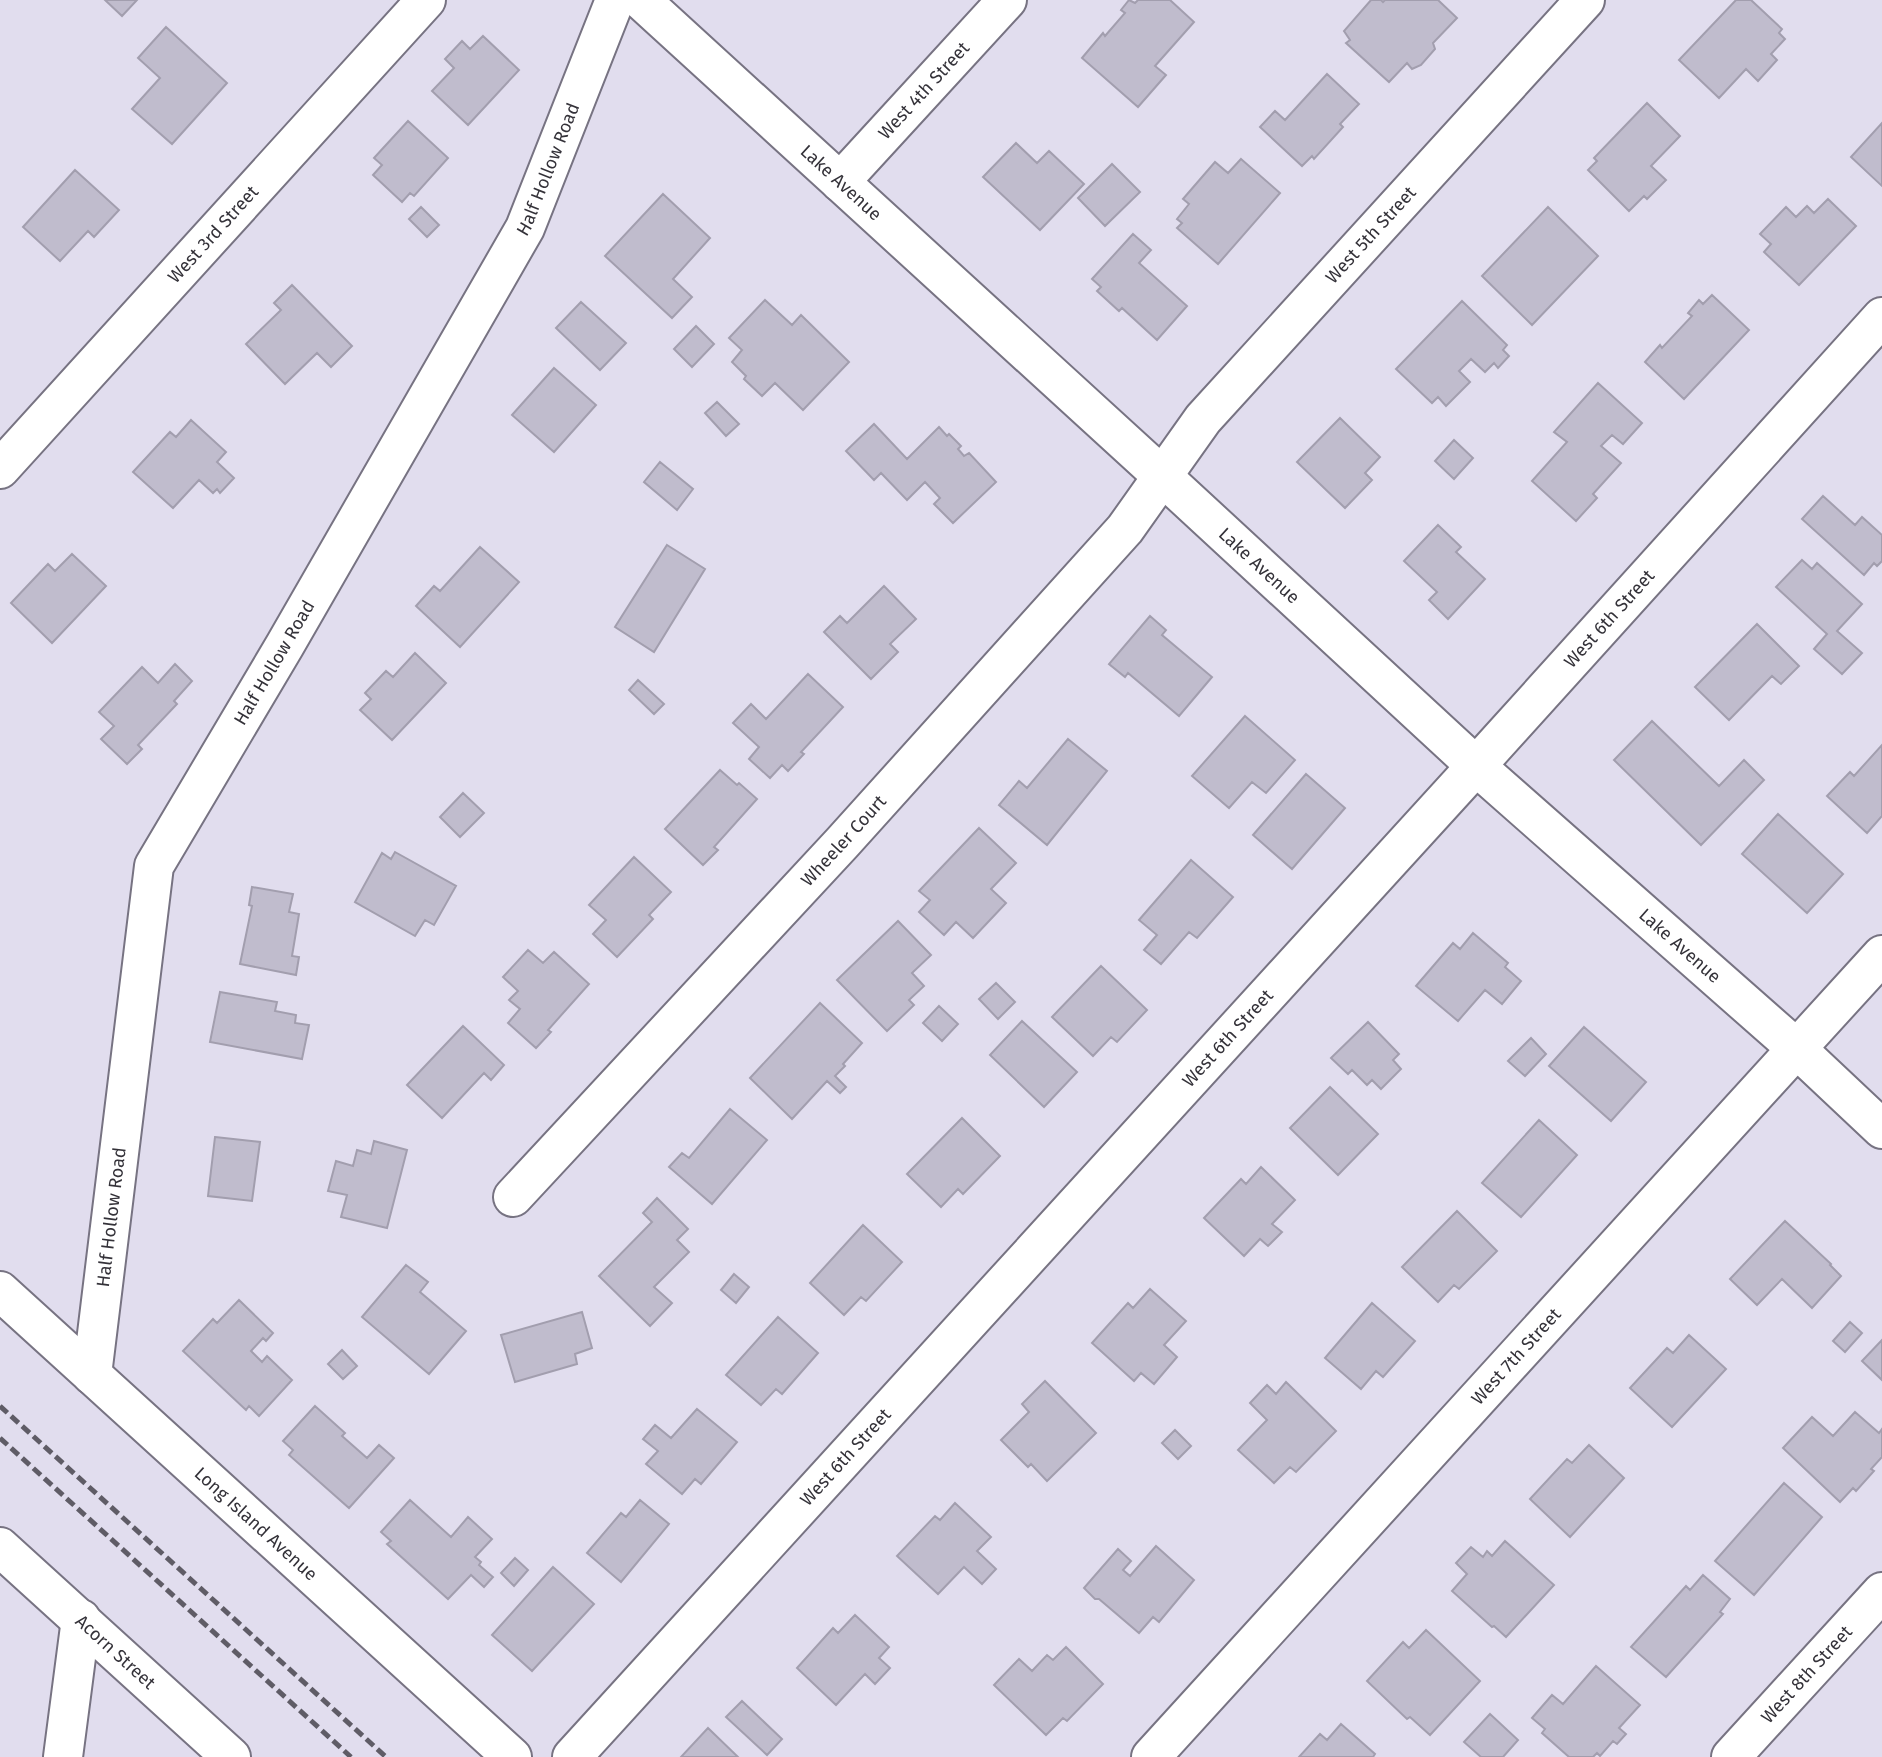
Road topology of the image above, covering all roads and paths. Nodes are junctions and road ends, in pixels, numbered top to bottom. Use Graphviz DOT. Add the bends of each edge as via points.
graph roads {
  1 [pos="426,0"];
  2 [pos="615,0"];
  3 [pos="641,0"];
  4 [pos="1007,0"];
  5 [pos="1585,0"];
  6 [pos="840,182"];
  7 [pos="1882,317"];
  8 [pos="0,469"];
  9 [pos="1163,476"];
  10 [pos="1476,766"];
  11 [pos="1882,955"];
  12 [pos="1797,1049"];
  13 [pos="1882,1129"];
  14 [pos="513,1197"];
  15 [pos="0,1291"];
  16 [pos="92,1375"];
  17 [pos="0,1546"];
  18 [pos="1882,1592"];
  19 [pos="81,1619"];
  20 [pos="63,1757"];
  21 [pos="231,1757"];
  22 [pos="512,1757"];
  23 [pos="572,1757"];
  24 [pos="1151,1757"];
  25 [pos="1731,1757"];
  1 -- 8 [label="street, West 3rd Street"];
  2 -- 16 [label="street, Half Hollow Road" via="525,229 154,866"];
  3 -- 6 [label="street, Lake Avenue"];
  4 -- 6 [label="street, West 4th Street"];
  5 -- 9 [label="street, West 5th Street" via="1203,419"];
  6 -- 9 [label="street, Lake Avenue"];
  7 -- 10 [label="street, West 6th Street"];
  9 -- 10 [label="street, Lake Avenue"];
  9 -- 14 [label="street, Wheeler Court" via="1116,540"];
  10 -- 12 [label="street, Lake Avenue"];
  10 -- 23 [label="street, West 6th Street"];
  11 -- 12 [label="street, West 7th Street"];
  12 -- 13 [label="street, Lake Avenue"];
  12 -- 24 [label="street, West 7th Street"];
  15 -- 16 [label="street, Long Island Avenue"];
  16 -- 22 [label="street, Long Island Avenue"];
  17 -- 19 [label="street, Acorn Street"];
  18 -- 25 [label="street, West 8th Street"];
  19 -- 20 [label="street"];
  19 -- 21 [label="street, Acorn Street"];
}
